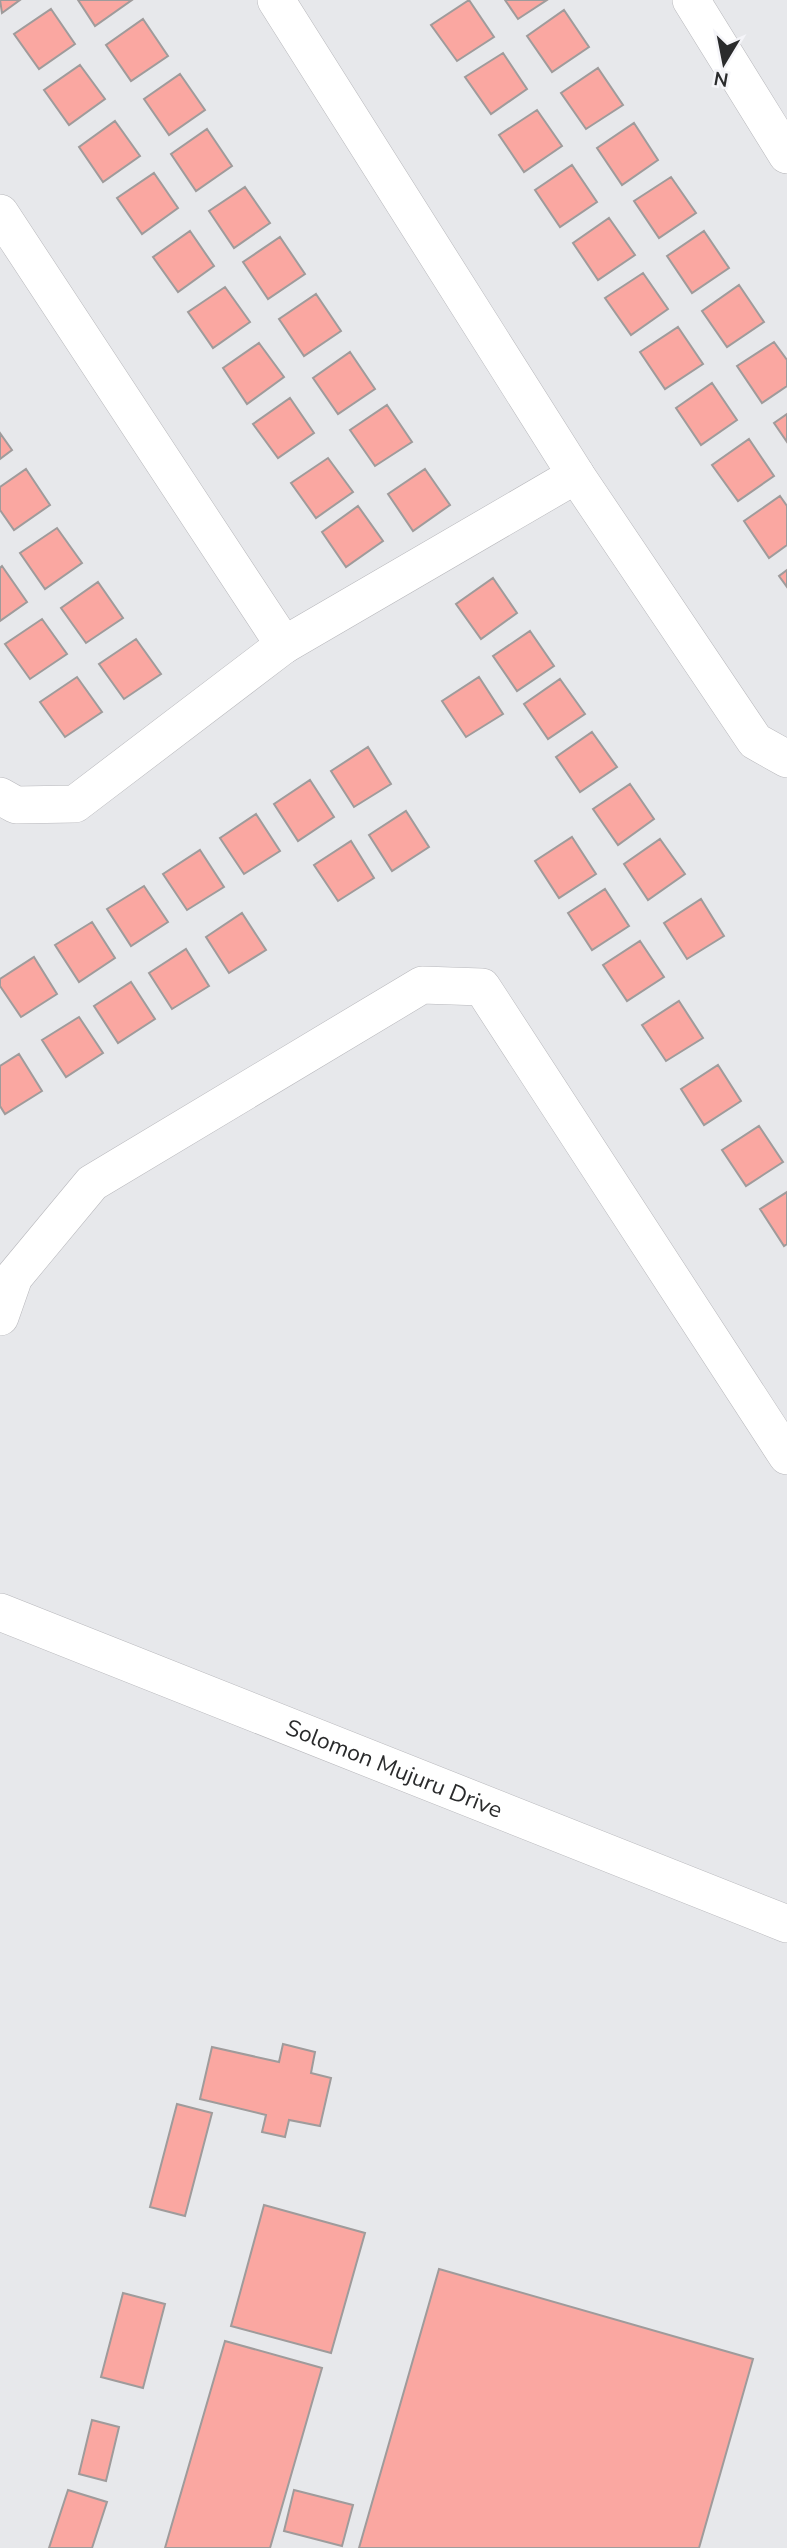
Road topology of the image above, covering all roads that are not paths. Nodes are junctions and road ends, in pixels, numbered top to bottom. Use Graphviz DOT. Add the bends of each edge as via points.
graph roads {
  1 [pos="276,0"];
  2 [pos="691,0"];
  3 [pos="787,155"];
  4 [pos="0,214"];
  5 [pos="576,475"];
  6 [pos="284,645"];
  7 [pos="787,760"];
  8 [pos="0,796"];
  9 [pos="0,1317"];
  10 [pos="787,1456"];
  11 [pos="0,1612"];
  12 [pos="787,1924"];
  1 -- 5 [label="street"];
  2 -- 3 [label="street"];
  4 -- 6 [label="street"];
  5 -- 6 [label="street"];
  5 -- 7 [label="street" via="755,741"];
  6 -- 8 [label="street" via="75,804 16,805"];
  9 -- 10 [label="street" via="14,1277 92,1183 422,985 482,987"];
  11 -- 12 [label="street, Solomon Mujuru Drive"];
}
